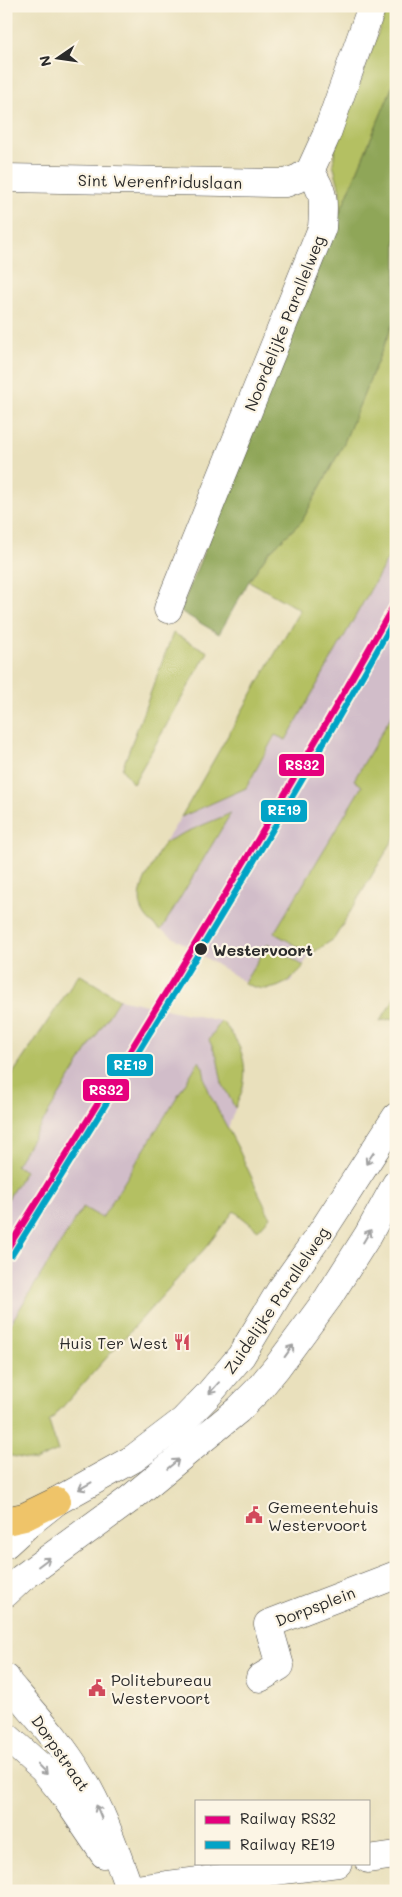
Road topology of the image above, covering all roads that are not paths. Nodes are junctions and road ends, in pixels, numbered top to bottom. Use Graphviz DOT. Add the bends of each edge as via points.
graph roads {
  1 [pos="372,6"];
  2 [pos="310,170"];
  3 [pos="6,178"];
  4 [pos="168,609"];
  5 [pos="396,1117"];
  6 [pos="396,1184"];
  7 [pos="58,1502"];
  8 [pos="6,1521"];
  9 [pos="6,1544"];
  10 [pos="396,1576"];
  11 [pos="6,1593"];
  12 [pos="6,1678"];
  13 [pos="260,1678"];
  14 [pos="6,1736"];
  15 [pos="396,1854"];
  16 [pos="370,1859"];
  17 [pos="330,1864"];
  18 [pos="129,1890"];
  1 -- 2 [label="street" via="326,136"];
  2 -- 3 [label="street, Sint Werenfriduslaan" via="286,183"];
  2 -- 4 [label="street, Noordelijke Parallelweg" via="321,188 324,205 322,228"];
  5 -- 7 [label="street, Zuidelijke Parallelweg, one-way" via="280,1291 241,1356 208,1396 133,1459"];
  11 -- 6 [label="street, one-way" via="137,1494 258,1390 328,1298"];
  7 -- 8 [label="main road"];
  7 -- 9 [label="street, Zuidelijke Parallelweg"];
  10 -- 13 [label="street, Dorpsplein" via="268,1624 280,1666"];
  18 -- 12 [label="street, Dorpstraat, one-way" via="83,1778"];
  14 -- 18 [label="street, Dorpstraat, one-way" via="62,1792"];
  15 -- 16 [label="street"];
  17 -- 18 [label="street"];
}
